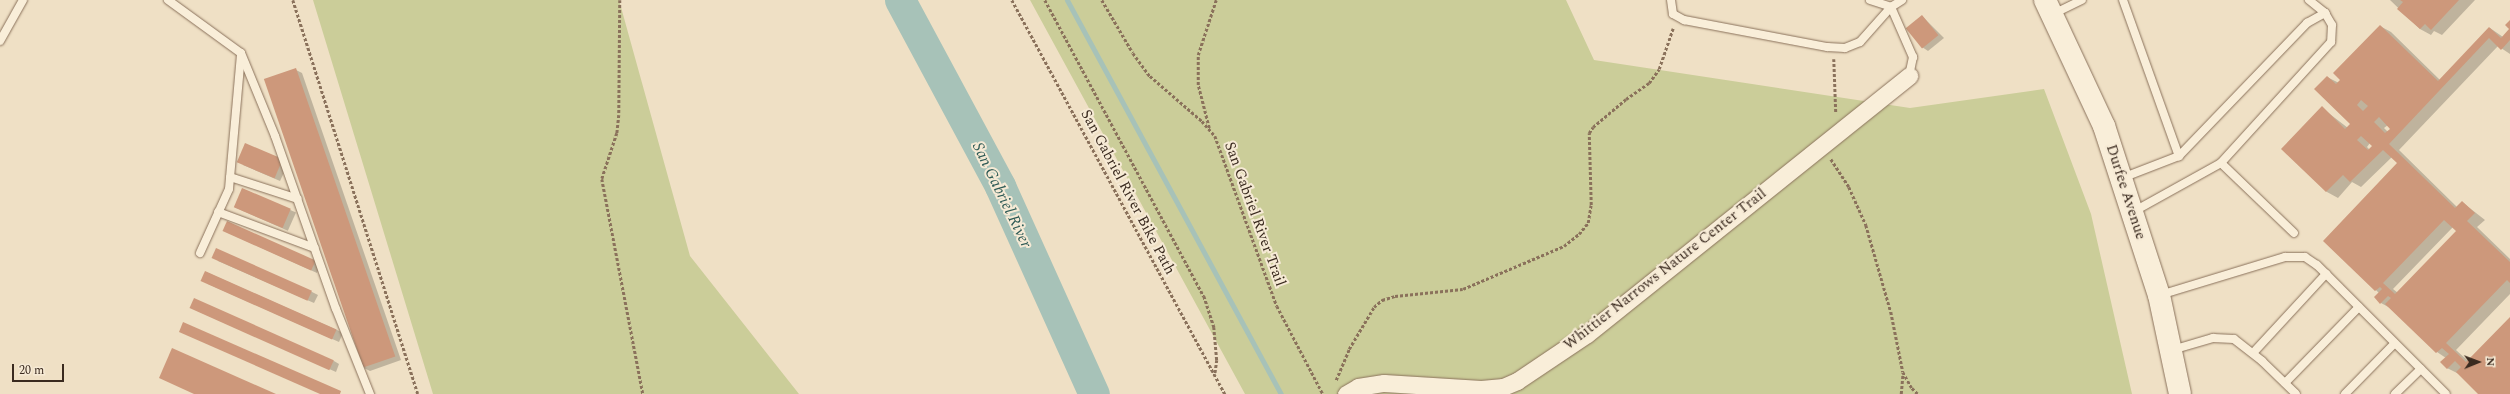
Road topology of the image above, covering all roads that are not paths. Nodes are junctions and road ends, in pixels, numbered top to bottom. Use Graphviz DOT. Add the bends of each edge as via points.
graph roads {
  1 [pos="23,0"];
  2 [pos="168,0"];
  3 [pos="1671,0"];
  4 [pos="1870,0"];
  5 [pos="1902,0"];
  6 [pos="2082,0"];
  7 [pos="2123,0"];
  8 [pos="2309,0"];
  9 [pos="1891,7"];
  10 [pos="2049,7"];
  11 [pos="2325,13"];
  12 [pos="0,41"];
  13 [pos="241,53"];
  14 [pos="1909,76"];
  15 [pos="2179,156"];
  16 [pos="2221,163"];
  17 [pos="230,177"];
  18 [pos="2122,178"];
  19 [pos="298,199"];
  20 [pos="218,212"];
  21 [pos="2133,212"];
  22 [pos="2294,233"];
  23 [pos="315,248"];
  24 [pos="200,253"];
  25 [pos="2326,274"];
  26 [pos="2159,295"];
  27 [pos="2358,307"];
  28 [pos="2395,343"];
  29 [pos="2171,350"];
  30 [pos="2253,353"];
  31 [pos="2421,369"];
  32 [pos="2285,383"];
  33 [pos="2439,387"];
  34 [pos="1340,391"];
  35 [pos="370,394"];
  36 [pos="2180,394"];
  37 [pos="2296,394"];
  38 [pos="2345,394"];
  39 [pos="2395,394"];
  40 [pos="2433,394"];
  41 [pos="2446,394"];
  1 -- 12 [label="lane"];
  2 -- 13 [label="lane"];
  3 -- 9 [label="lane" via="1673,14 1678,17 1835,48 1845,48 1860,42"];
  4 -- 9 [label="lane"];
  5 -- 9 [label="lane"];
  6 -- 10 [label="lane"];
  7 -- 15 [label="lane"];
  8 -- 11 [label="lane"];
  9 -- 14 [label="lane" via="1913,58"];
  10 -- 18 [label="main road, Durfee Avenue" via="2104,126"];
  11 -- 15 [label="lane" via="2307,23"];
  11 -- 16 [label="lane" via="2332,25 2332,42"];
  13 -- 17 [label="lane"];
  13 -- 19 [label="lane"];
  14 -- 34 [label="street, Whittier Narrows Nature Center Trail" via="1587,334 1517,381 1503,387 1481,389 1384,383"];
  15 -- 18 [label="lane"];
  16 -- 21 [label="lane"];
  16 -- 22 [label="lane"];
  17 -- 19 [label="lane"];
  17 -- 20 [label="lane" via="229,189"];
  18 -- 21 [label="main road, Durfee Avenue"];
  19 -- 23 [label="lane"];
  20 -- 23 [label="lane"];
  20 -- 24 [label="lane"];
  21 -- 26 [label="main road, Durfee Avenue"];
  23 -- 35 [label="lane"];
  25 -- 26 [label="lane" via="2305,257 2285,257"];
  25 -- 27 [label="lane"];
  25 -- 30 [label="lane"];
  26 -- 29 [label="main road, Durfee Avenue"];
  27 -- 28 [label="lane"];
  27 -- 32 [label="lane"];
  28 -- 31 [label="lane"];
  28 -- 38 [label="lane"];
  29 -- 30 [label="lane" via="2221,337 2240,342"];
  29 -- 36 [label="main road, Durfee Avenue"];
  30 -- 32 [label="lane"];
  31 -- 33 [label="lane"];
  31 -- 39 [label="lane"];
  32 -- 37 [label="lane"];
  33 -- 40 [label="lane"];
  33 -- 41 [label="lane"];
}
